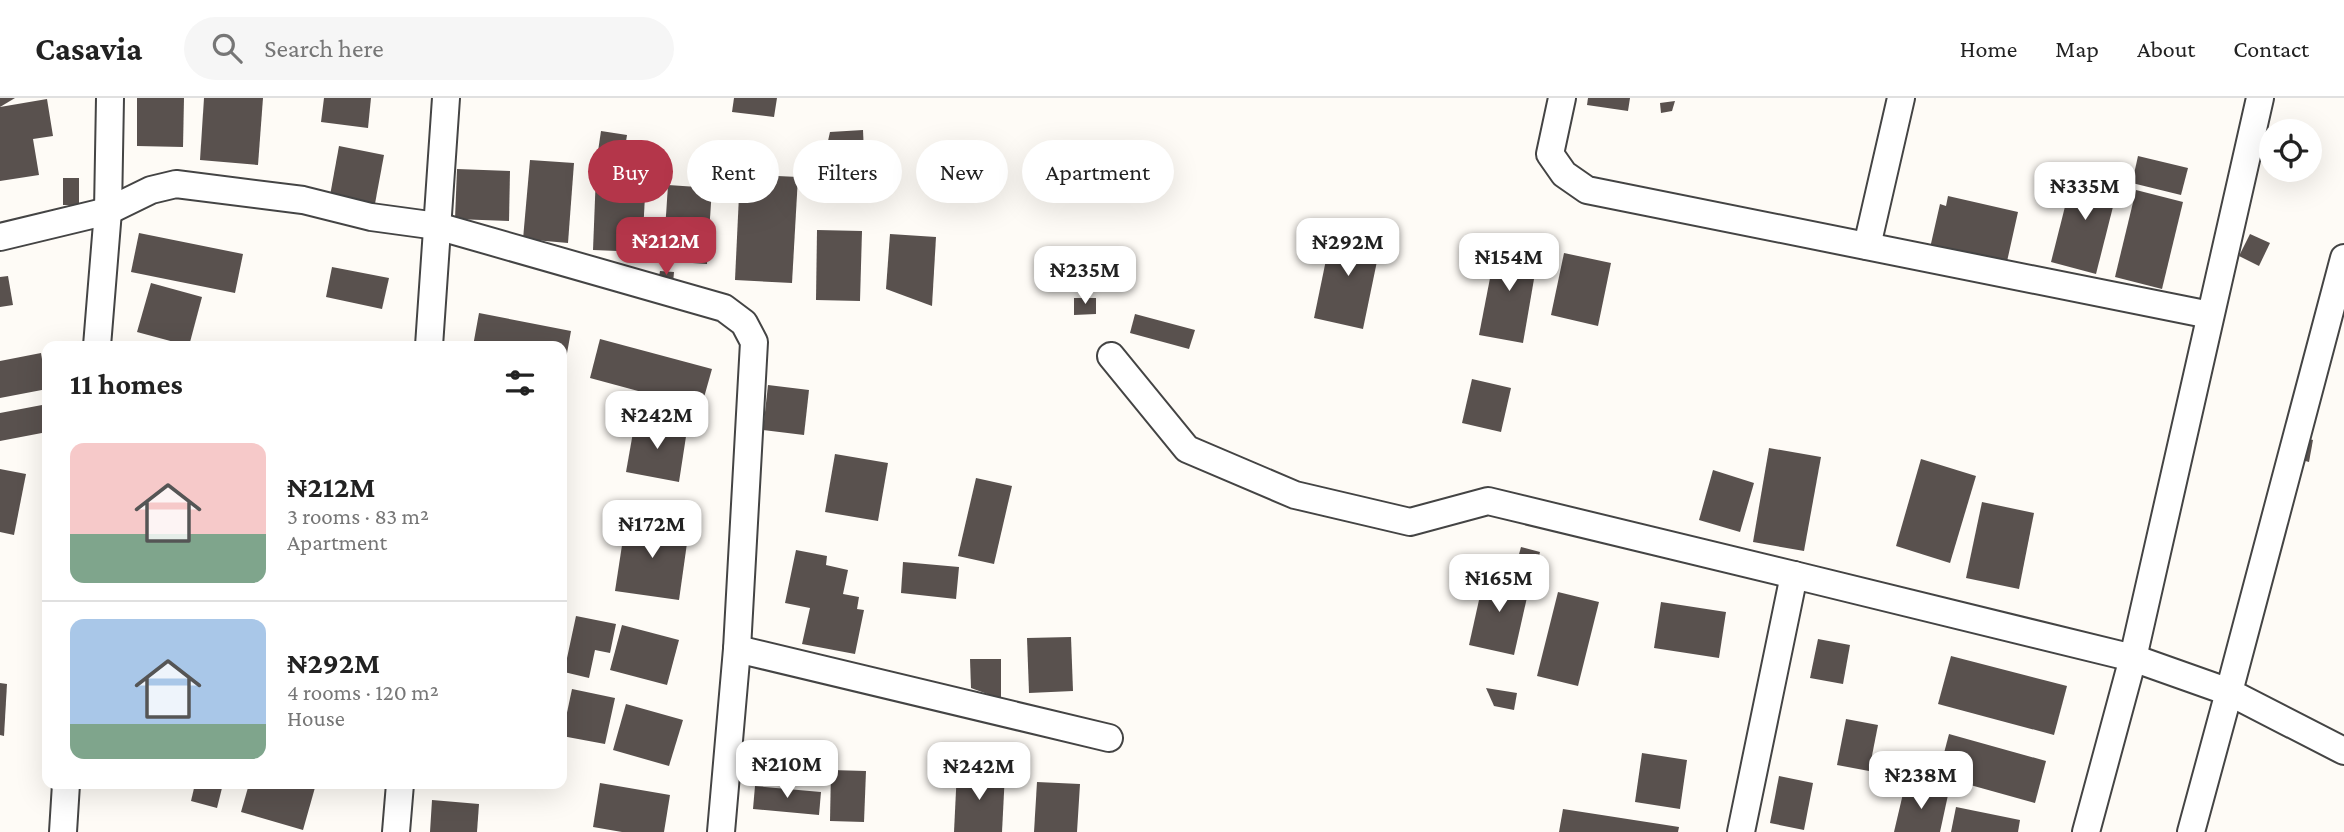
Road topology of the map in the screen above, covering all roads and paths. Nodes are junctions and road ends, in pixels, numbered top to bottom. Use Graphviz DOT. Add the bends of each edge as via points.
graph roads {
  1 [pos="110,98"];
  2 [pos="446,98"];
  3 [pos="1562,98"];
  4 [pos="1901,98"];
  5 [pos="2260,98"];
  6 [pos="108,211"];
  7 [pos="438,226"];
  8 [pos="0,237"];
  9 [pos="1867,246"];
  10 [pos="2344,258"];
  11 [pos="2210,314"];
  12 [pos="97,341"];
  13 [pos="429,341"];
  14 [pos="1111,356"];
  15 [pos="1794,575"];
  16 [pos="737,649"];
  17 [pos="2133,658"];
  18 [pos="2230,692"];
  19 [pos="1109,738"];
  20 [pos="2344,751"];
  21 [pos="66,789"];
  22 [pos="400,789"];
  23 [pos="63,832"];
  24 [pos="396,832"];
  25 [pos="721,832"];
  26 [pos="1741,832"];
  27 [pos="2086,832"];
  28 [pos="2191,832"];
  1 -- 6 [label="street"];
  2 -- 7 [label="street"];
  3 -- 9 [label="street" via="1550,154 1564,174 1587,190"];
  4 -- 9 [label="street"];
  5 -- 11 [label="street"];
  6 -- 7 [label="street" via="151,190 176,184 303,200 371,217"];
  6 -- 8 [label="street"];
  6 -- 12 [label="street"];
  7 -- 13 [label="street"];
  7 -- 16 [label="street" via="724,307 744,323 754,342"];
  9 -- 11 [label="street"];
  10 -- 18 [label="street"];
  11 -- 17 [label="street"];
  14 -- 15 [label="street" via="1187,449 1295,495 1410,522 1488,501"];
  15 -- 17 [label="street"];
  15 -- 26 [label="street"];
  16 -- 19 [label="street"];
  16 -- 25 [label="street"];
  17 -- 18 [label="street"];
  17 -- 27 [label="street"];
  18 -- 20 [label="street"];
  18 -- 28 [label="street"];
  21 -- 23 [label="street"];
  22 -- 24 [label="street"];
}
